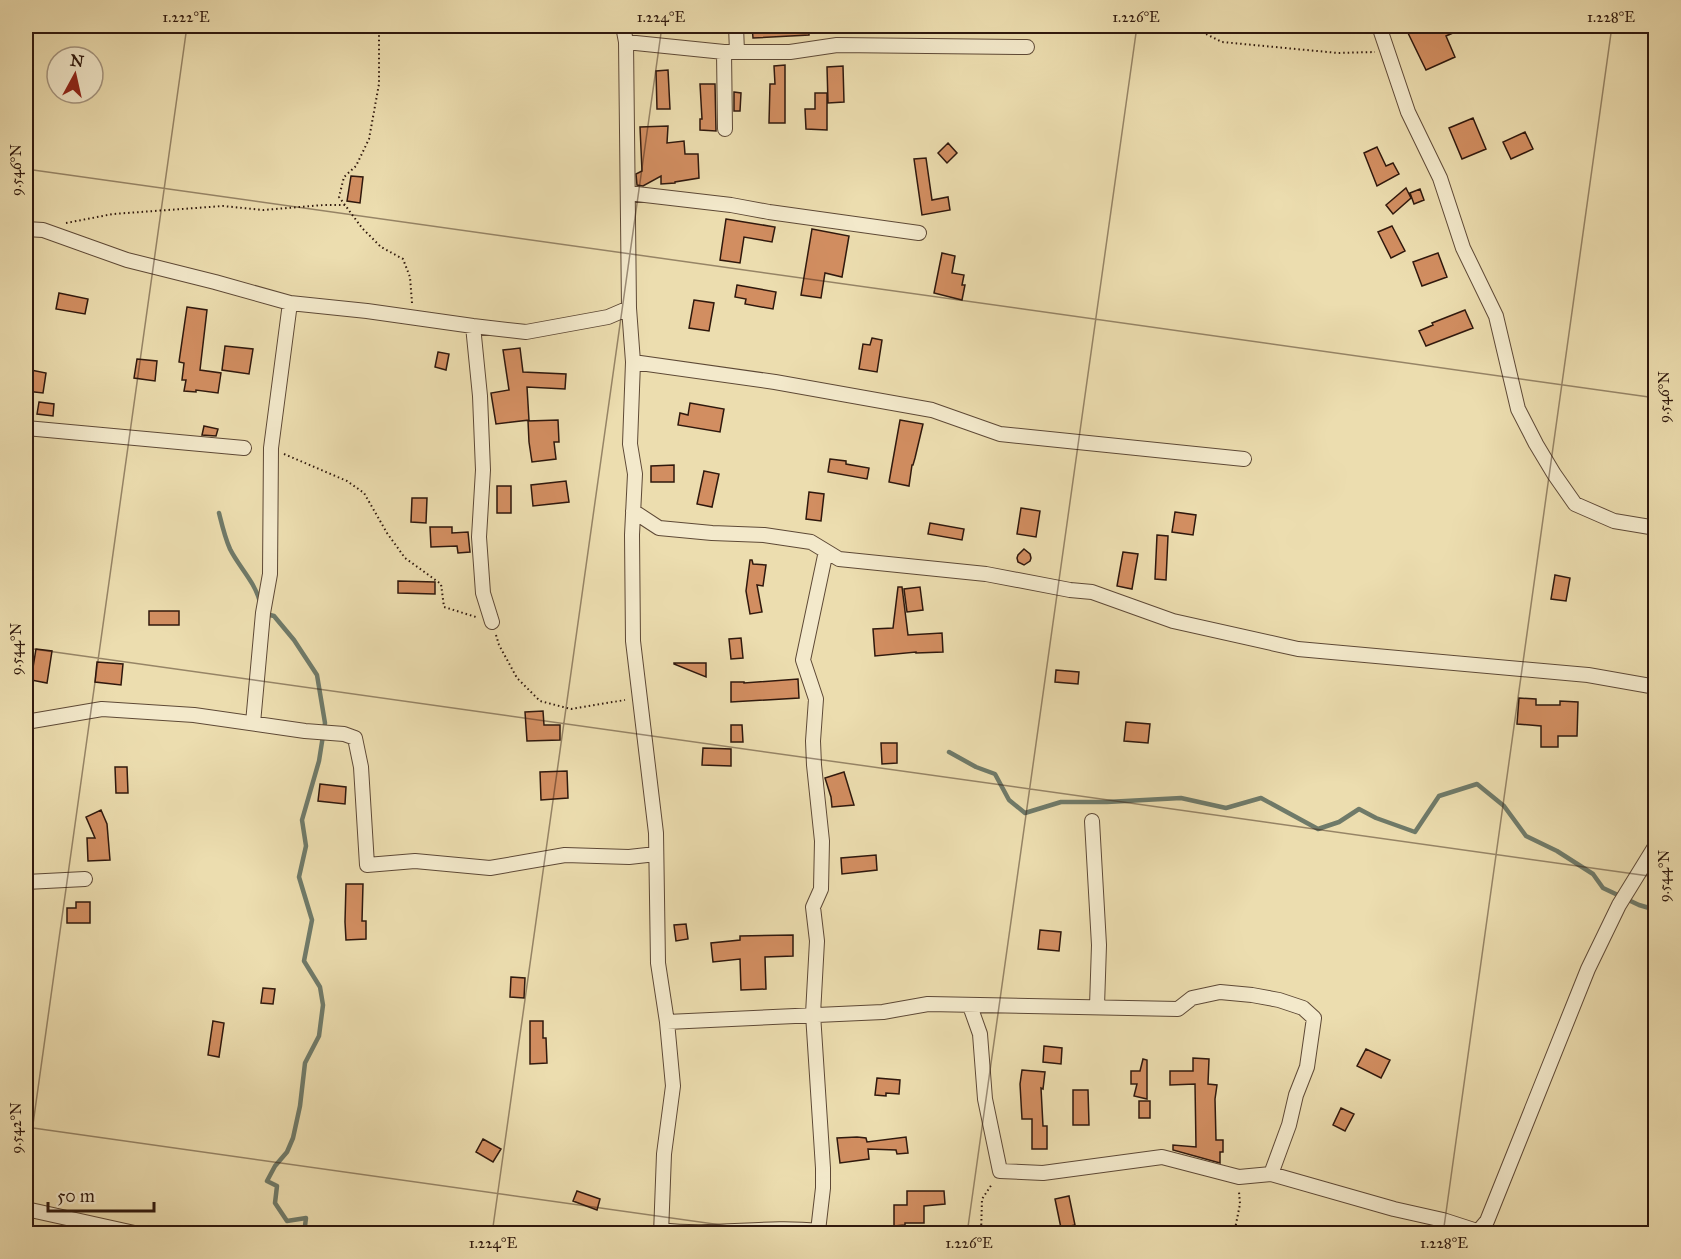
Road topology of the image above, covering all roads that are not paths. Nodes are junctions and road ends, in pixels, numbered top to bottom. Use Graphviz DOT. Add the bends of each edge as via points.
graph roads {
  1 [pos="623,26"];
  2 [pos="736,26"];
  3 [pos="1379,26"];
  4 [pos="626,42"];
  5 [pos="1027,47"];
  6 [pos="730,52"];
  7 [pos="725,129"];
  8 [pos="628,193"];
  9 [pos="26,229"];
  10 [pos="919,233"];
  11 [pos="290,303"];
  12 [pos="629,308"];
  13 [pos="473,326"];
  14 [pos="633,362"];
  15 [pos="26,428"];
  16 [pos="244,448"];
  17 [pos="1244,459"];
  18 [pos="633,511"];
  19 [pos="1656,528"];
  20 [pos="826,551"];
  21 [pos="492,622"];
  22 [pos="1656,687"];
  23 [pos="26,722"];
  24 [pos="253,723"];
  25 [pos="1092,821"];
  26 [pos="1656,845"];
  27 [pos="656,854"];
  28 [pos="85,879"];
  29 [pos="26,882"];
  30 [pos="970,1006"];
  31 [pos="1097,1006"];
  32 [pos="813,1014"];
  33 [pos="667,1022"];
  34 [pos="1271,1174"];
  35 [pos="26,1209"];
  36 [pos="661,1232"];
  37 [pos="819,1232"];
  38 [pos="1477,1232"];
  39 [pos="138,1233"];
  1 -- 4 [label="street"];
  2 -- 6 [label="street"];
  3 -- 19 [label="street" via="1408,112 1440,178 1463,248 1496,316 1518,409 1536,444 1575,504 1614,521"];
  4 -- 6 [label="street"];
  4 -- 8 [label="street"];
  5 -- 6 [label="street" via="837,45 790,52"];
  6 -- 7 [label="street"];
  8 -- 10 [label="street"];
  8 -- 12 [label="street"];
  9 -- 11 [label="street" via="43,230 127,260"];
  11 -- 13 [label="street"];
  11 -- 24 [label="street" via="271,448 270,574 262,613"];
  12 -- 13 [label="street" via="608,317 526,332"];
  12 -- 14 [label="street"];
  13 -- 21 [label="street" via="483,470 479,537 483,593"];
  14 -- 17 [label="street" via="932,410 1000,434"];
  14 -- 18 [label="street"];
  15 -- 16 [label="street"];
  18 -- 20 [label="street" via="659,528 764,535 811,542"];
  18 -- 27 [label="street" via="633,641"];
  20 -- 22 [label="street" via="839,559 986,574 1092,592 1173,621 1298,649 1588,675"];
  20 -- 32 [label="street" via="803,660 816,699 814,765 822,841 821,889 813,906 817,940"];
  23 -- 24 [label="street" via="102,709"];
  24 -- 27 [label="street" via="355,738 361,767 367,865 416,861 490,867 564,855"];
  25 -- 31 [label="street" via="1099,945"];
  26 -- 38 [label="street" via="1619,904 1588,969 1487,1221"];
  27 -- 33 [label="street" via="658,963"];
  28 -- 29 [label="street"];
  30 -- 31 [label="street"];
  30 -- 32 [label="street" via="928,1004 883,1012"];
  30 -- 34 [label="street" via="980,1034 985,1099 1000,1172 1043,1173 1162,1157 1239,1177"];
  31 -- 34 [label="street" via="1178,1009 1192,998 1220,992 1280,1000 1303,1008 1314,1018 1307,1067"];
  32 -- 33 [label="street"];
  32 -- 37 [label="street" via="824,1188"];
  33 -- 36 [label="street" via="674,1086 664,1154"];
  34 -- 38 [label="street"];
  35 -- 39 [label="street"];
  36 -- 37 [label="street" via="792,1228"];
}
